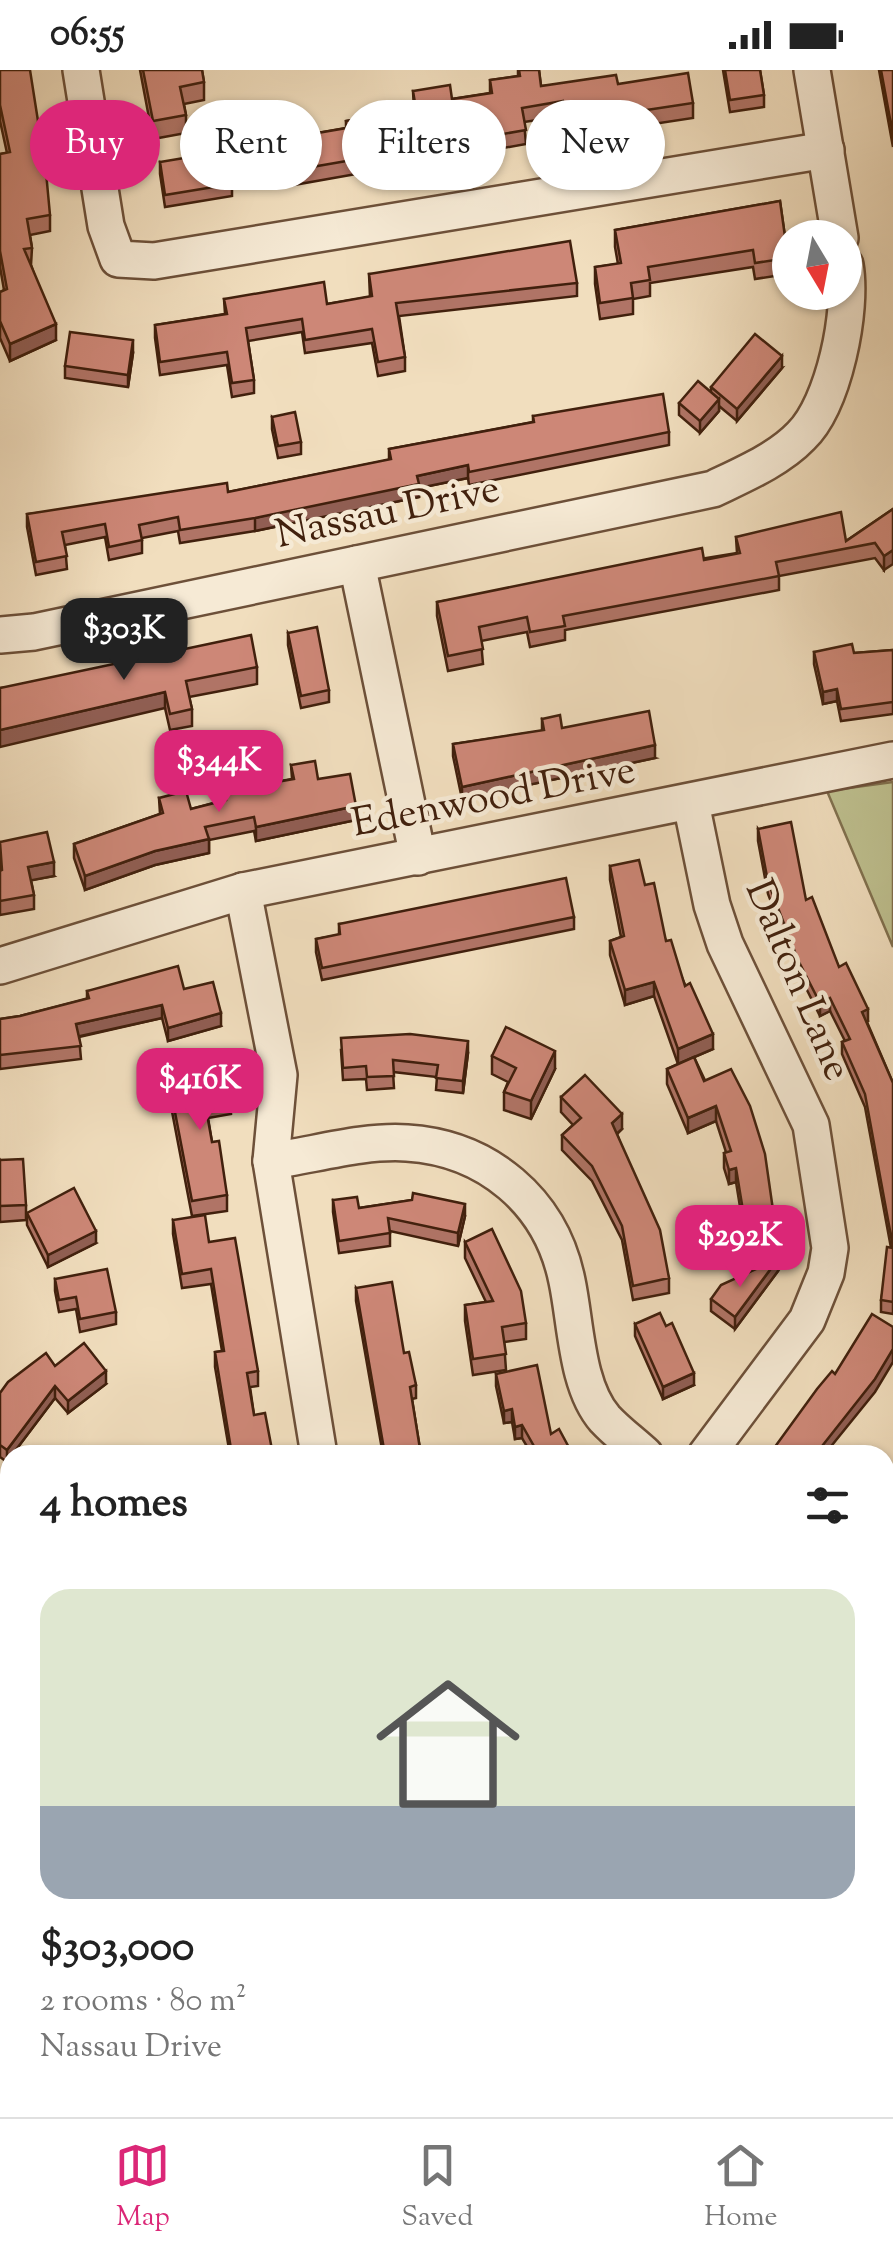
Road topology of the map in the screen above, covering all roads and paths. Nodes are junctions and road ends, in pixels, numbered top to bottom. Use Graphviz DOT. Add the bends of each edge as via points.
graph roads {
  1 [pos="80,70"];
  2 [pos="812,70"];
  3 [pos="826,150"];
  4 [pos="837,220"];
  5 [pos="848,310"];
  6 [pos="357,564"];
  7 [pos="0,635"];
  8 [pos="893,760"];
  9 [pos="690,803"];
  10 [pos="418,857"];
  11 [pos="242,891"];
  12 [pos="0,966"];
  13 [pos="271,1161"];
  14 [pos="318,1445"];
  15 [pos="634,1445"];
  16 [pos="713,1445"];
  1 -- 3 [label="street" via="106,226 118,259 154,261"];
  2 -- 3 [label="street"];
  3 -- 4 [label="street"];
  5 -- 6 [label="street, Nassau Drive" via="839,356 803,435 713,489"];
  6 -- 7 [label="street, Nassau Drive"];
  6 -- 10 [label="street"];
  8 -- 9 [label="street, Edenwood Drive"];
  9 -- 10 [label="street, Edenwood Drive"];
  9 -- 16 [label="street, Dalton Lane" via="725,944 811,1125 830,1248 807,1320"];
  10 -- 11 [label="street, Edenwood Drive"];
  11 -- 12 [label="street, Edenwood Drive"];
  11 -- 13 [label="street" via="279,1075"];
  13 -- 14 [label="street"];
  13 -- 15 [label="street" via="409,1143 450,1150 514,1182 559,1252 588,1386 603,1417"];
}
